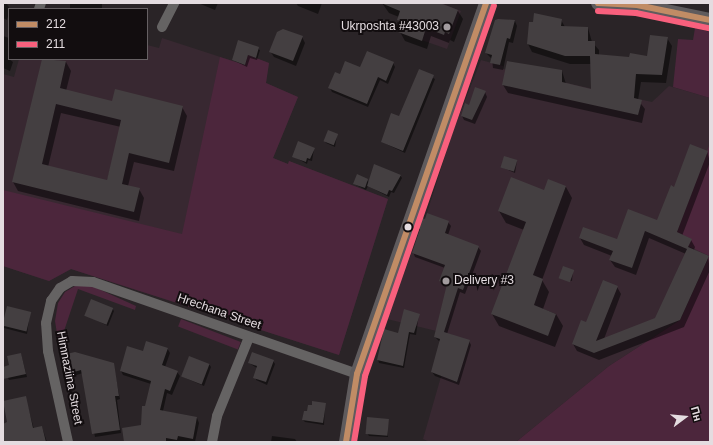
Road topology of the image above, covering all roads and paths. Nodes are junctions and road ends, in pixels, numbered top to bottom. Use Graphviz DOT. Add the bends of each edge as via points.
graph roads {
  1 [pos="174,3"];
  2 [pos="486,3"];
  3 [pos="598,3"];
  4 [pos="620,4"];
  5 [pos="710,20"];
  6 [pos="162,27"];
  7 [pos="72,281"];
  8 [pos="249,337"];
  9 [pos="356,374"];
  10 [pos="68,442"];
  11 [pos="212,442"];
  12 [pos="346,442"];
  1 -- 6 [label="street"];
  2 -- 9 [label="street"];
  3 -- 4 [label="street"];
  4 -- 5 [label="street"];
  7 -- 8 [label="street, Hrechana Street" via="93,282"];
  7 -- 10 [label="street, Himnaziina Street" via="60,288 51,301 46,323 48,351"];
  8 -- 9 [label="street, Hrechana Street"];
  8 -- 11 [label="street" via="217,416"];
  9 -- 12 [label="street"];
}
